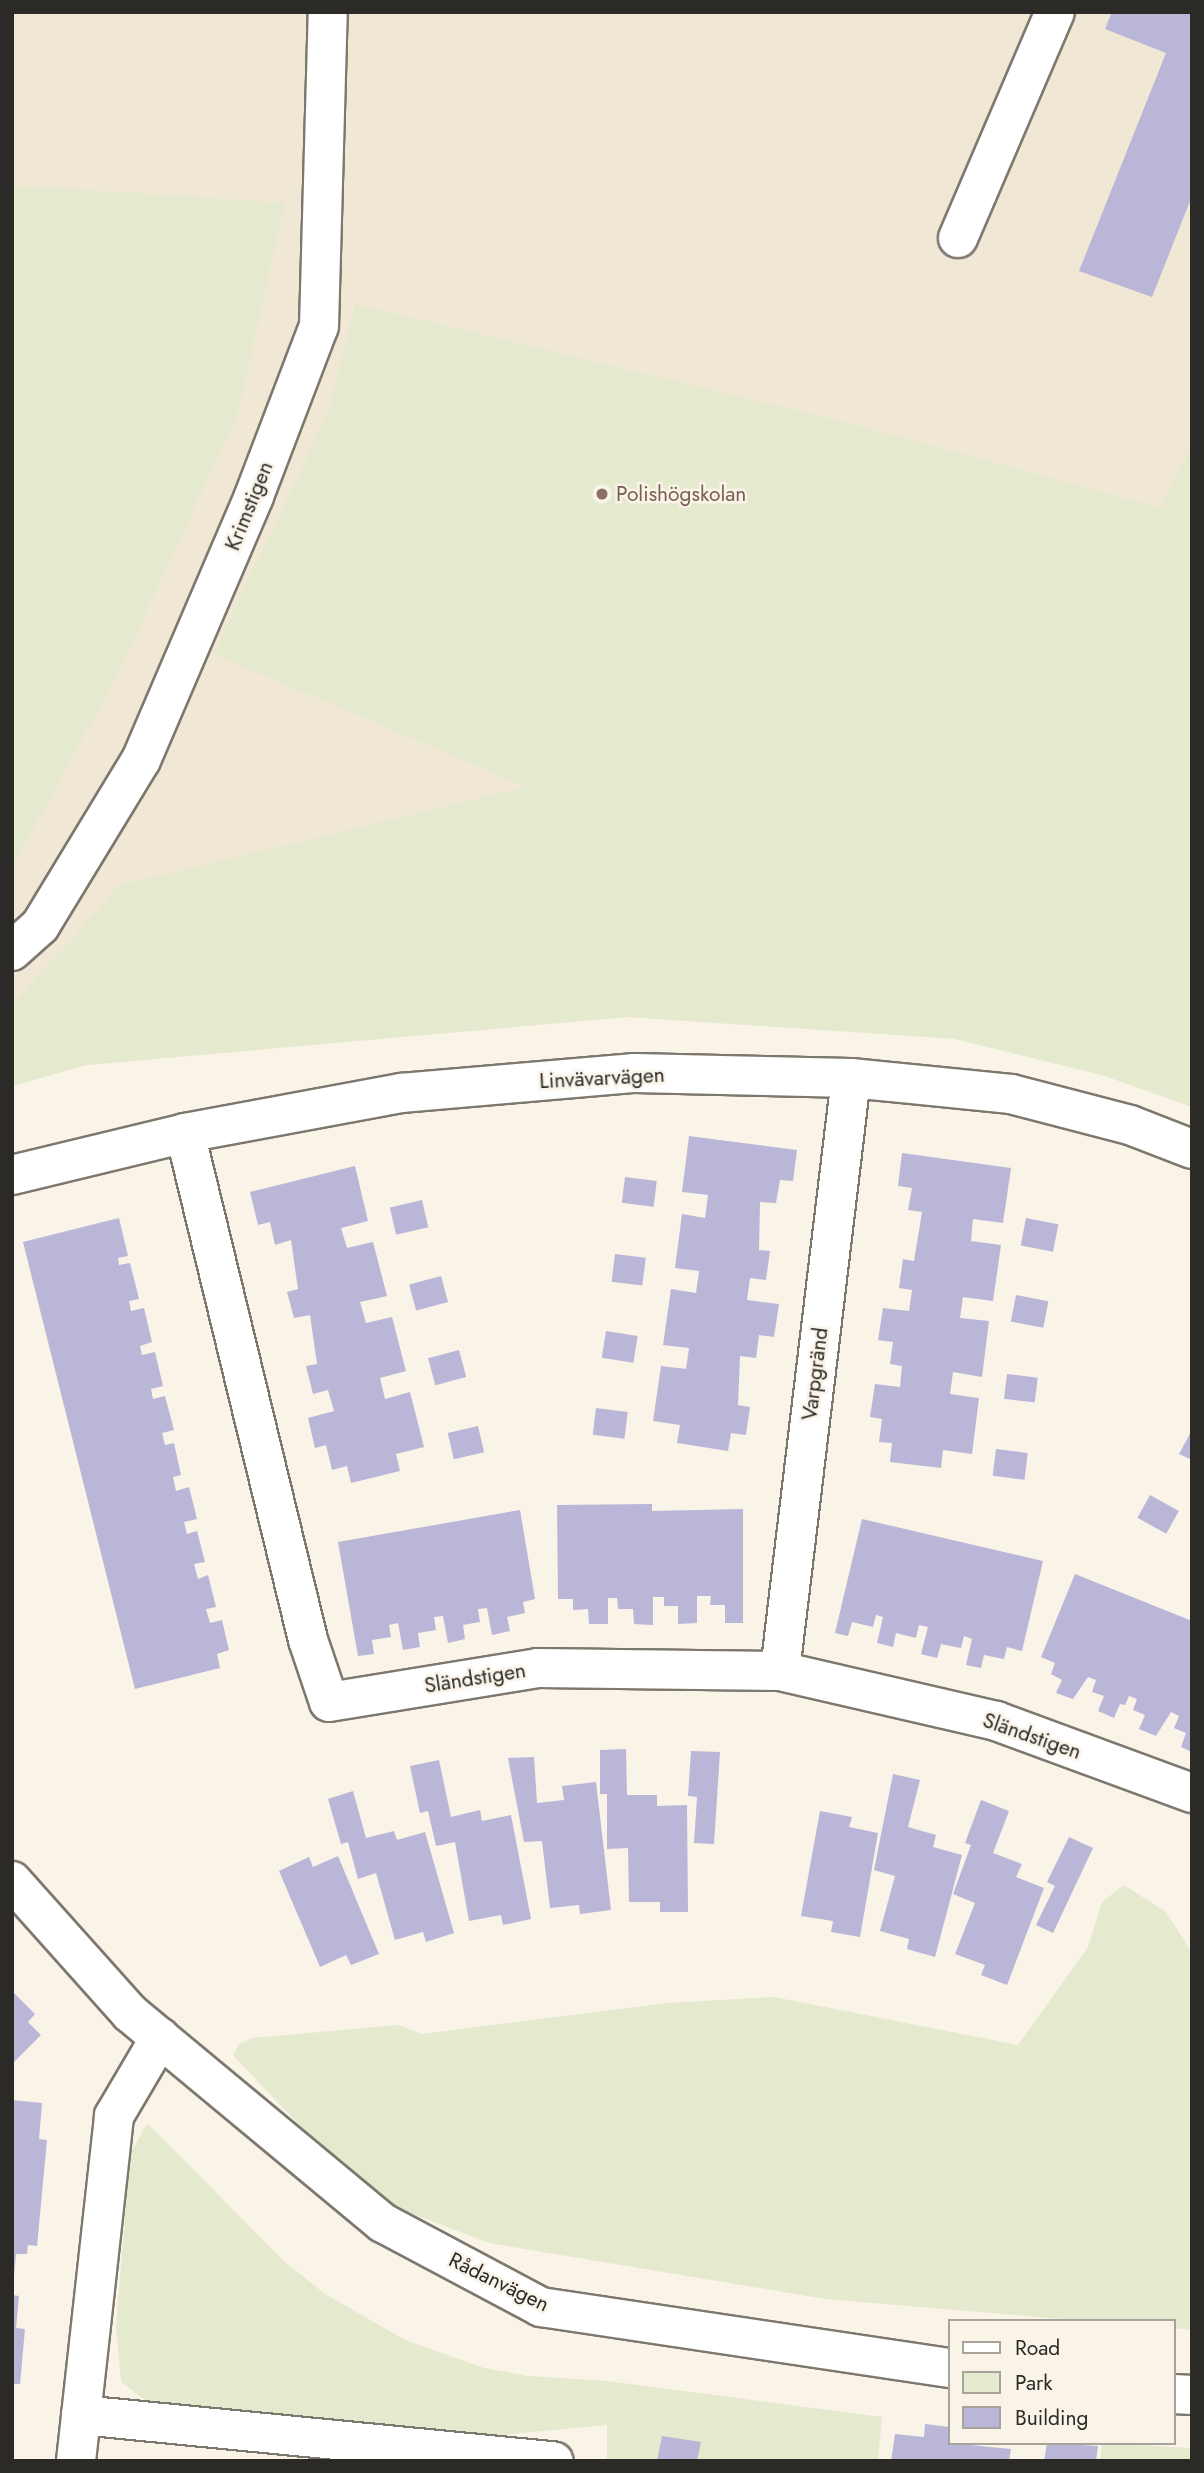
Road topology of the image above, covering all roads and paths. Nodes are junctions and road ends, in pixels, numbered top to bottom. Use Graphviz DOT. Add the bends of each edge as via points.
graph roads {
  1 [pos="328,12"];
  2 [pos="1055,12"];
  3 [pos="958,238"];
  4 [pos="12,951"];
  5 [pos="851,1078"];
  6 [pos="185,1132"];
  7 [pos="1192,1149"];
  8 [pos="12,1175"];
  9 [pos="780,1671"];
  10 [pos="1192,1793"];
  11 [pos="12,1881"];
  12 [pos="160,2038"];
  13 [pos="948,2368"];
  14 [pos="81,2415"];
  15 [pos="76,2461"];
  16 [pos="554,2461"];
  1 -- 4 [label="street, Krimstigen" via="319,326 254,496 141,760 40,926"];
  2 -- 3 [label="street"];
  5 -- 6 [label="street, Linvävarvägen" via="635,1073 401,1093"];
  5 -- 7 [label="street, Linvävarvägen" via="1011,1094 1130,1125"];
  5 -- 9 [label="street, Varpgränd"];
  6 -- 8 [label="street, Linvävarvägen"];
  6 -- 9 [label="street, Sländstigen" via="308,1640 329,1702 538,1668"];
  9 -- 10 [label="street, Sländstigen" via="996,1721"];
  11 -- 12 [label="street, Rådanvägen" via="130,2013"];
  12 -- 13 [label="street, Rådanvägen" via="383,2222 541,2307"];
  12 -- 14 [label="street" via="114,2116"];
  14 -- 15 [label="street"];
  14 -- 16 [label="street"];
}
